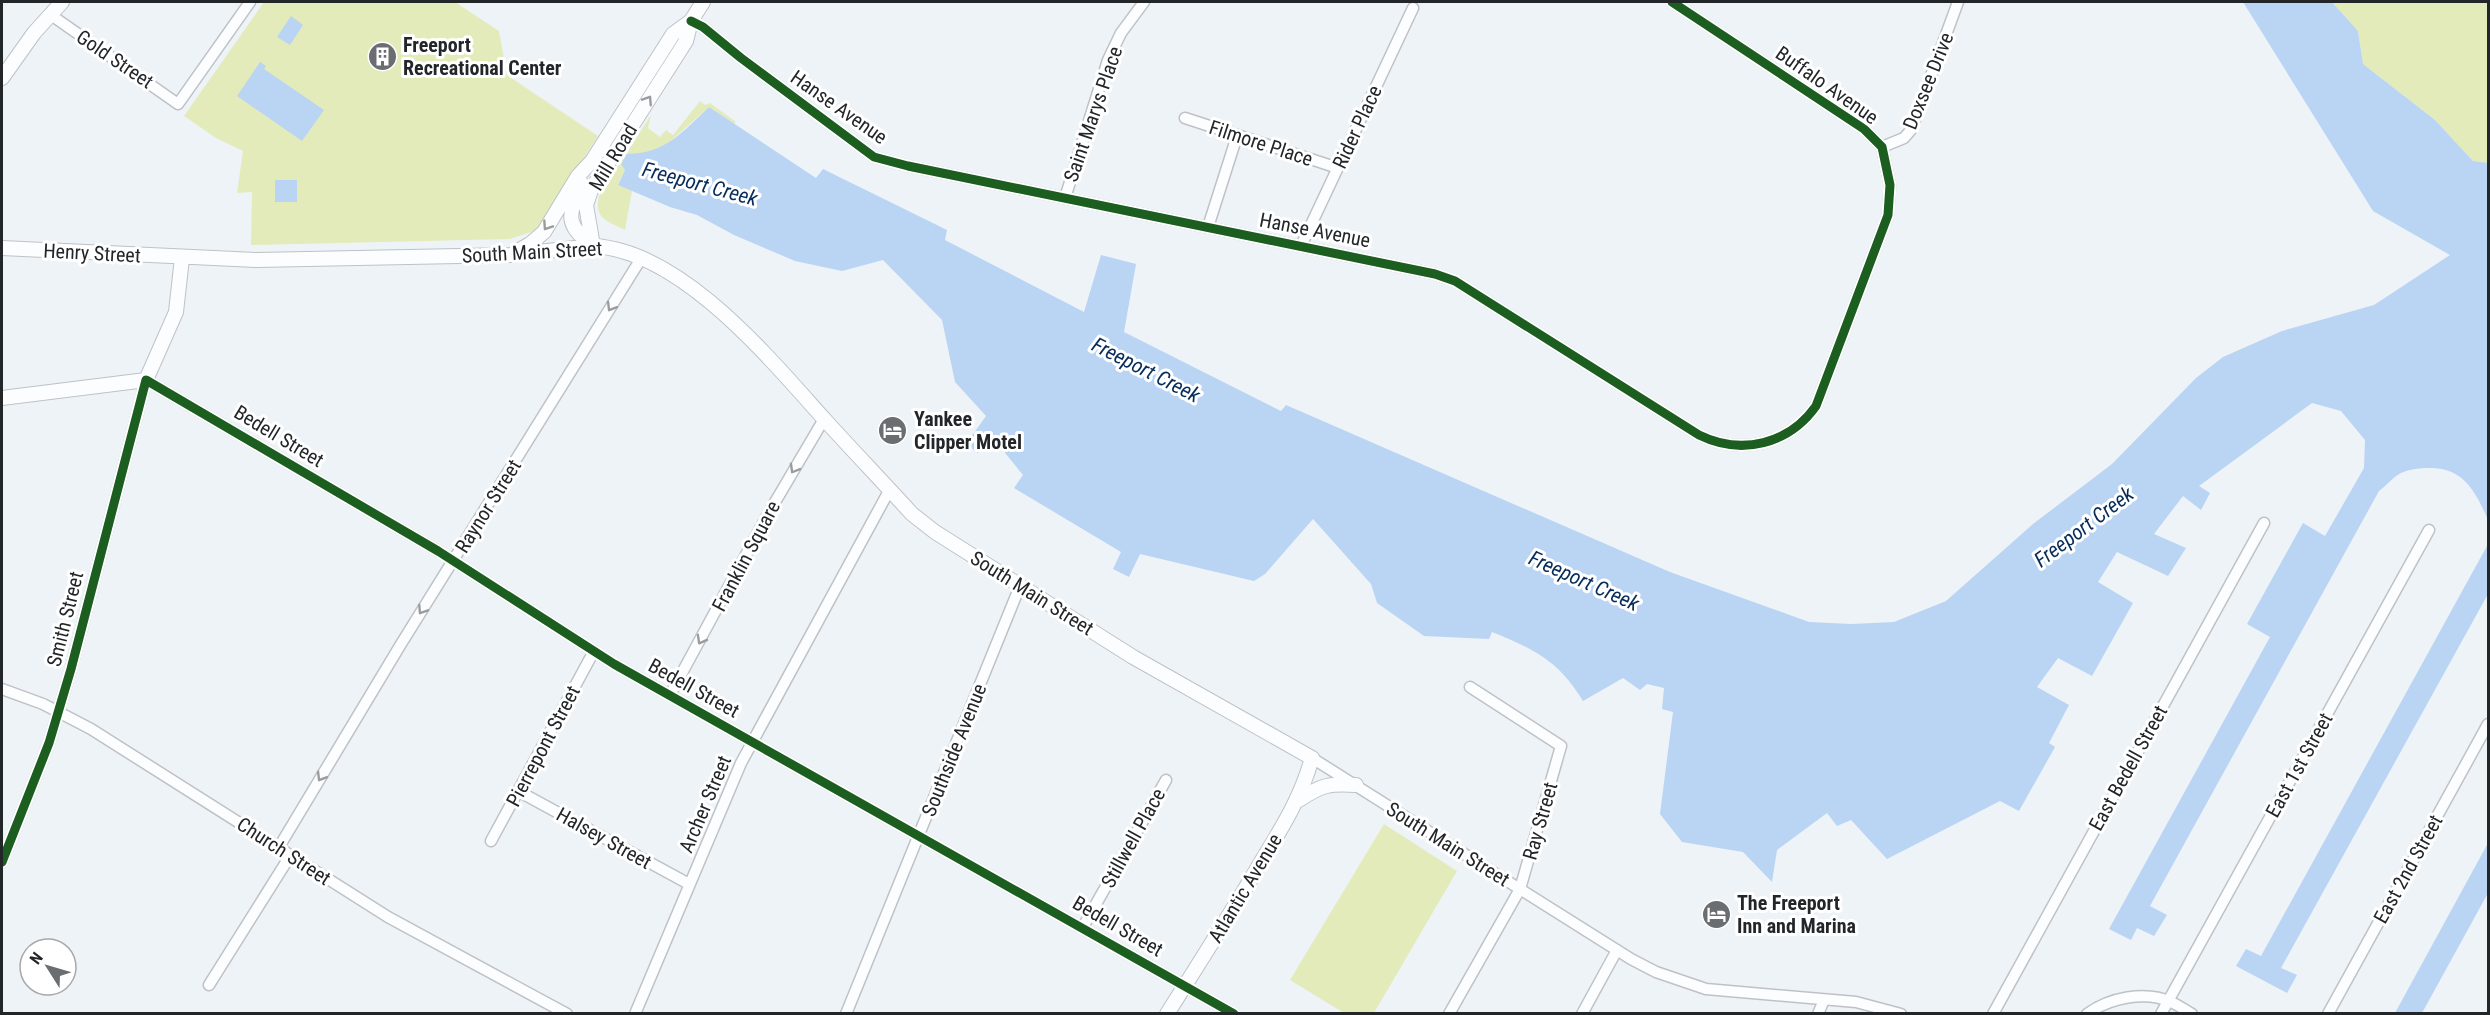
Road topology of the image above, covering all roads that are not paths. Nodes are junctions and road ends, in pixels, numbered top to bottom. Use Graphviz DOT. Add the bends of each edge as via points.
graph roads {
  1 [pos="62,2"];
  2 [pos="250,2"];
  3 [pos="703,2"];
  4 [pos="1144,2"];
  5 [pos="1672,2"];
  6 [pos="1958,2"];
  7 [pos="1413,8"];
  8 [pos="51,15"];
  9 [pos="691,21"];
  10 [pos="2,78"];
  11 [pos="1185,118"];
  12 [pos="1238,136"];
  13 [pos="1882,147"];
  14 [pos="592,161"];
  15 [pos="1338,168"];
  16 [pos="1065,198"];
  17 [pos="1208,227"];
  18 [pos="593,246"];
  19 [pos="1301,246"];
  20 [pos="2,248"];
  21 [pos="511,255"];
  22 [pos="642,257"];
  23 [pos="182,258"];
  24 [pos="1855,306"];
  25 [pos="146,380"];
  26 [pos="2,398"];
  27 [pos="824,418"];
  28 [pos="890,489"];
  29 [pos="2264,523"];
  30 [pos="2429,530"];
  31 [pos="454,561"];
  32 [pos="1020,585"];
  33 [pos="594,651"];
  34 [pos="1470,687"];
  35 [pos="2,689"];
  36 [pos="670,695"];
  37 [pos="58,713"];
  38 [pos="2488,724"];
  39 [pos="753,741"];
  40 [pos="1312,758"];
  41 [pos="1166,780"];
  42 [pos="1356,785"];
  43 [pos="518,791"];
  44 [pos="1297,801"];
  45 [pos="920,835"];
  46 [pos="491,841"];
  47 [pos="279,847"];
  48 [pos="290,856"];
  49 [pos="2,862"];
  50 [pos="689,884"];
  51 [pos="1520,889"];
  52 [pos="1083,927"];
  53 [pos="1617,950"];
  54 [pos="208,985"];
  55 [pos="1185,985"];
  56 [pos="1824,1000"];
  57 [pos="2169,1000"];
  58 [pos="567,1014"];
  59 [pos="635,1014"];
  60 [pos="846,1014"];
  61 [pos="1167,1014"];
  62 [pos="1234,1014"];
  63 [pos="1449,1014"];
  64 [pos="1582,1014"];
  65 [pos="1818,1014"];
  66 [pos="1901,1014"];
  67 [pos="1993,1014"];
  68 [pos="2087,1014"];
  69 [pos="2162,1014"];
  70 [pos="2192,1014"];
  71 [pos="2328,1014"];
  1 -- 8 [label="main road"];
  2 -- 8 [label="street, Gold Street" via="178,104"];
  3 -- 9 [label="main road, Mill Road"];
  4 -- 16 [label="street, Saint Marys Place" via="1121,33 1108,60"];
  5 -- 13 [label="street, Buffalo Avenue" via="1851,120"];
  6 -- 13 [label="street, Doxsee Drive" via="1911,130 1904,138"];
  7 -- 15 [label="street, Rider Place"];
  8 -- 10 [label="main road"];
  9 -- 14 [label="main road, Mill Road" via="673,34"];
  9 -- 16 [label="street, Hanse Avenue" via="874,158"];
  18 -- 9 [label="main road, Mill Road, one-way" via="586,205 591,190 686,41"];
  11 -- 12 [label="street, Filmore Place"];
  12 -- 15 [label="street, Filmore Place"];
  12 -- 17 [label="street"];
  13 -- 24 [label="street, Buffalo Avenue" via="1890,185 1888,215"];
  14 -- 18 [label="main road, Mill Road" via="572,206 572,218 578,234"];
  14 -- 21 [label="main road, Mill Road, one-way" via="578,176 544,232"];
  15 -- 19 [label="street, Rider Place"];
  16 -- 17 [label="street, Hanse Avenue"];
  17 -- 19 [label="street, Hanse Avenue"];
  18 -- 21 [label="main road, South Main Street"];
  18 -- 22 [label="main road, South Main Street"];
  19 -- 24 [label="street, Hanse Avenue" via="1409,267 1455,281 1699,435 1724,445 1760,444 1782,437 1809,415 1825,386"];
  20 -- 23 [label="main road, Henry Street"];
  21 -- 23 [label="main road, South Main Street"];
  22 -- 27 [label="main road, South Main Street" via="677,278 740,329"];
  22 -- 31 [label="street, Raynor Street, one-way"];
  23 -- 25 [label="main road, Smith Street" via="176,312"];
  25 -- 26 [label="main road"];
  25 -- 31 [label="street, Bedell Street"];
  25 -- 37 [label="street, Smith Street"];
  27 -- 28 [label="main road, South Main Street"];
  27 -- 36 [label="street, Franklin Square, one-way"];
  28 -- 32 [label="main road, South Main Street" via="935,532"];
  28 -- 39 [label="street, Archer Street"];
  29 -- 67 [label="street, East Bedell Street"];
  30 -- 57 [label="street, East 1st Street"];
  31 -- 33 [label="street, Bedell Street"];
  31 -- 47 [label="street, Raynor Street, one-way"];
  32 -- 40 [label="main road, South Main Street" via="1133,657"];
  32 -- 45 [label="street, Southside Avenue"];
  33 -- 36 [label="street, Bedell Street"];
  33 -- 43 [label="street, Pierrepont Street"];
  34 -- 51 [label="street, Ray Street" via="1561,746"];
  35 -- 37 [label="street, Church Street"];
  36 -- 39 [label="street, Bedell Street"];
  37 -- 47 [label="street, Church Street" via="91,729"];
  37 -- 49 [label="street, Smith Street"];
  38 -- 71 [label="street, East 2nd Street"];
  39 -- 45 [label="street, Bedell Street"];
  39 -- 50 [label="street, Archer Street"];
  40 -- 42 [label="street, South Main Street"];
  40 -- 44 [label="main road, Atlantic Avenue"];
  41 -- 52 [label="street, Stillwell Place"];
  42 -- 44 [label="main road" via="1320,786"];
  42 -- 51 [label="street, South Main Street"];
  43 -- 46 [label="street, Pierrepont Street"];
  43 -- 50 [label="street, Halsey Street"];
  44 -- 55 [label="main road, Atlantic Avenue"];
  45 -- 52 [label="street, Bedell Street"];
  45 -- 60 [label="street, Southside Avenue"];
  47 -- 48 [label="street, Church Street"];
  48 -- 54 [label="street"];
  48 -- 58 [label="street, Church Street" via="388,917"];
  50 -- 59 [label="street, Archer Street"];
  51 -- 53 [label="street, South Main Street"];
  51 -- 63 [label="street, Ray Street"];
  52 -- 55 [label="street, Bedell Street"];
  53 -- 56 [label="street, South Main Street" via="1656,972 1706,989"];
  53 -- 64 [label="street"];
  55 -- 61 [label="main road, Atlantic Avenue"];
  55 -- 62 [label="street, Bedell Street"];
  56 -- 65 [label="street"];
  56 -- 66 [label="street, South Main Street" via="1856,1002"];
  57 -- 68 [label="street" via="2136,996 2109,1001"];
  57 -- 69 [label="street, East 1st Street"];
  57 -- 70 [label="street"];
}
